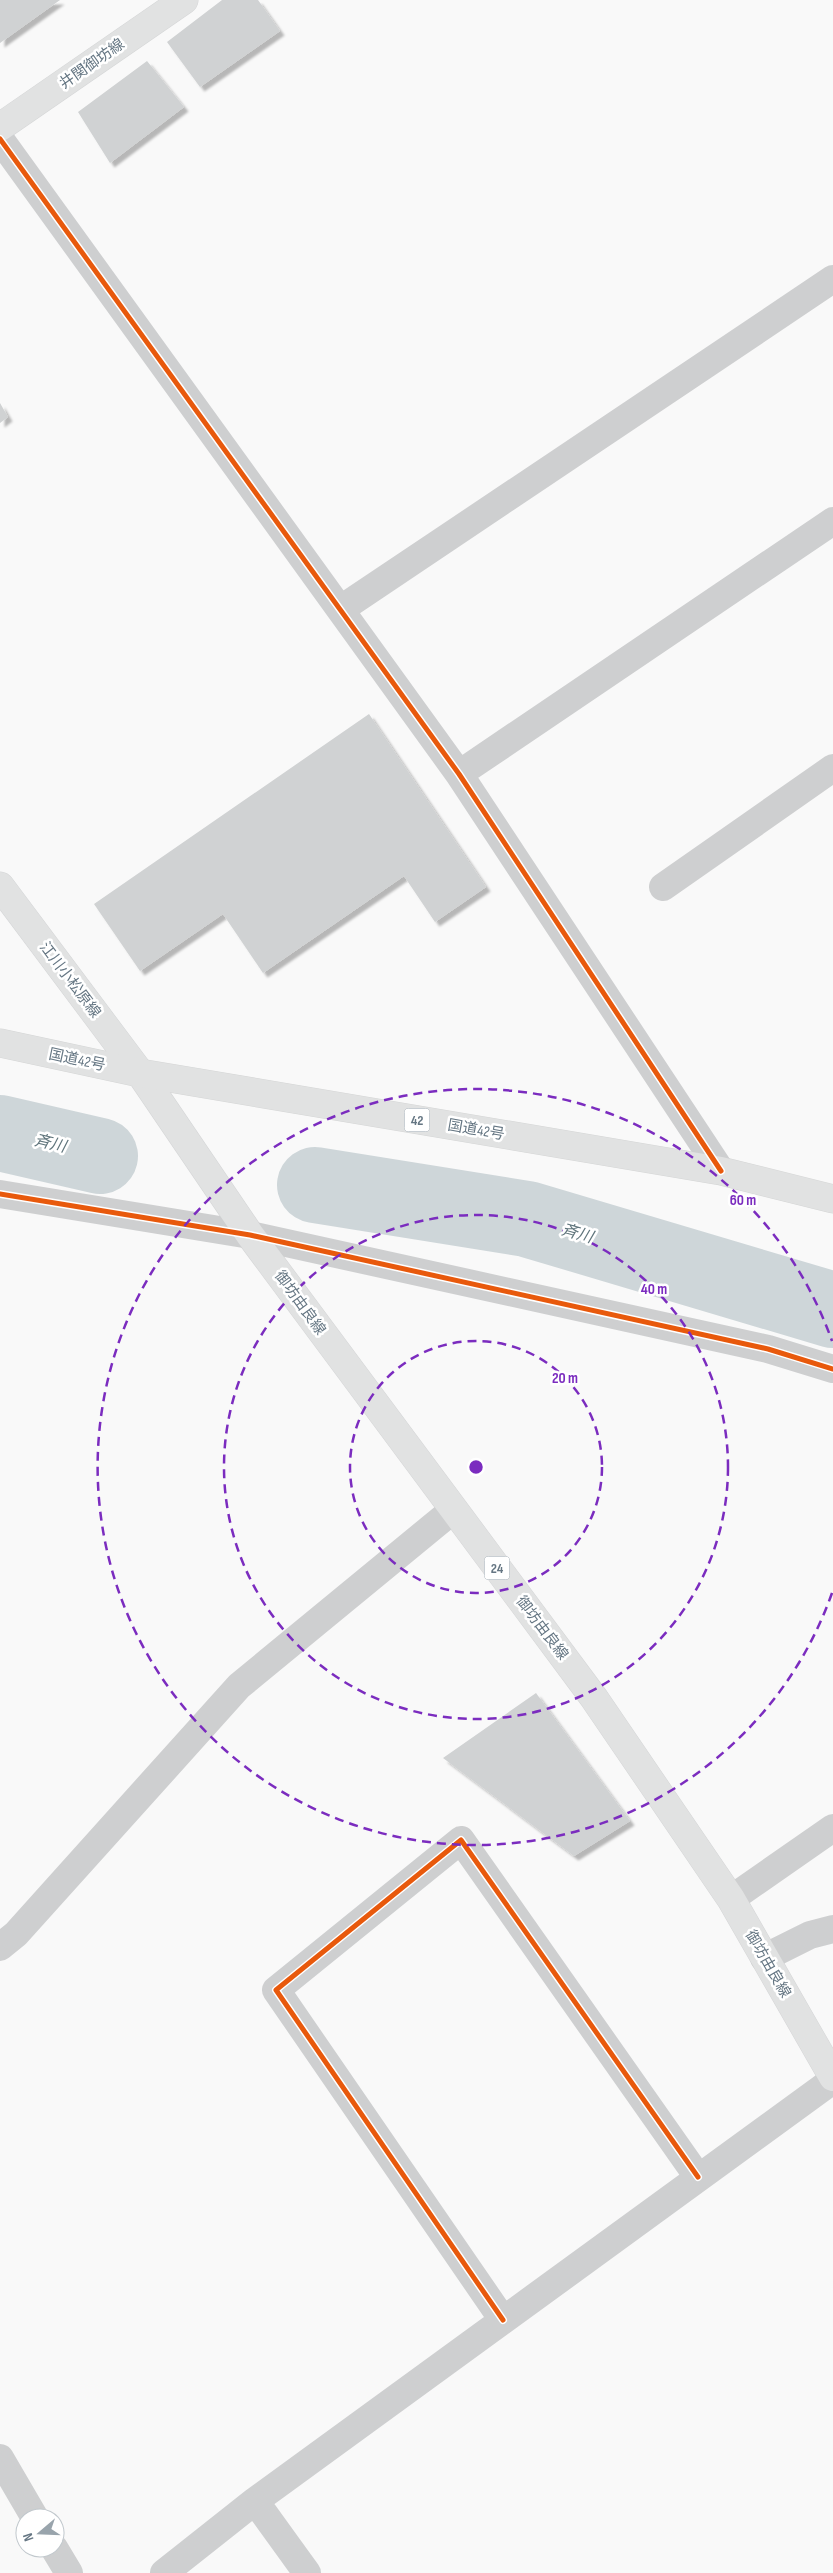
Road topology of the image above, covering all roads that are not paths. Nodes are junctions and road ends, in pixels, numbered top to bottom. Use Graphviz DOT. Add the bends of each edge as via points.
graph roads {
  1 [pos="184,0"];
  2 [pos="0,127"];
  3 [pos="0,139"];
  4 [pos="833,279"];
  5 [pos="833,521"];
  6 [pos="341,610"];
  7 [pos="833,768"];
  8 [pos="459,774"];
  9 [pos="0,886"];
  10 [pos="663,887"];
  11 [pos="0,1043"];
  12 [pos="140,1073"];
  13 [pos="721,1171"];
  14 [pos="0,1194"];
  15 [pos="833,1199"];
  16 [pos="250,1235"];
  17 [pos="833,1369"];
  18 [pos="454,1510"];
  19 [pos="833,1828"];
  20 [pos="730,1898"];
  21 [pos="833,1929"];
  22 [pos="0,1947"];
  23 [pos="764,1958"];
  24 [pos="833,2079"];
  25 [pos="698,2177"];
  26 [pos="503,2320"];
  27 [pos="0,2458"];
  28 [pos="255,2501"];
  29 [pos="30,2508"];
  30 [pos="60,2558"];
  31 [pos="69,2573"];
  32 [pos="164,2573"];
  33 [pos="307,2573"];
  1 -- 2 [label="main road, 井関御坊線"];
  3 -- 6 [label="street"];
  4 -- 6 [label="street"];
  5 -- 8 [label="street"];
  6 -- 8 [label="street"];
  7 -- 10 [label="street"];
  8 -- 13 [label="street"];
  9 -- 12 [label="main road, 江川小松原線"];
  11 -- 12 [label="main road, 国道42号 / 42"];
  12 -- 13 [label="main road, 国道42号 / 42"];
  12 -- 16 [label="main road, 御坊由良線 / 24"];
  13 -- 15 [label="main road, 国道42号 / 42"];
  14 -- 16 [label="street"];
  16 -- 17 [label="street" via="768,1349"];
  16 -- 18 [label="main road, 御坊由良線 / 24"];
  18 -- 20 [label="main road, 御坊由良線 / 24" via="594,1698"];
  18 -- 22 [label="street" via="240,1686 16,1934"];
  19 -- 20 [label="street"];
  20 -- 23 [label="main road, 御坊由良線 / 24"];
  21 -- 23 [label="street" via="810,1935"];
  23 -- 24 [label="main road, 御坊由良線 / 24"];
  24 -- 25 [label="street"];
  25 -- 26 [label="street"];
  25 -- 26 [label="street" via="461,1840 276,1990"];
  26 -- 28 [label="street"];
  27 -- 29 [label="street"];
  28 -- 32 [label="street"];
  28 -- 33 [label="street"];
  30 -- 31 [label="street"];
}
